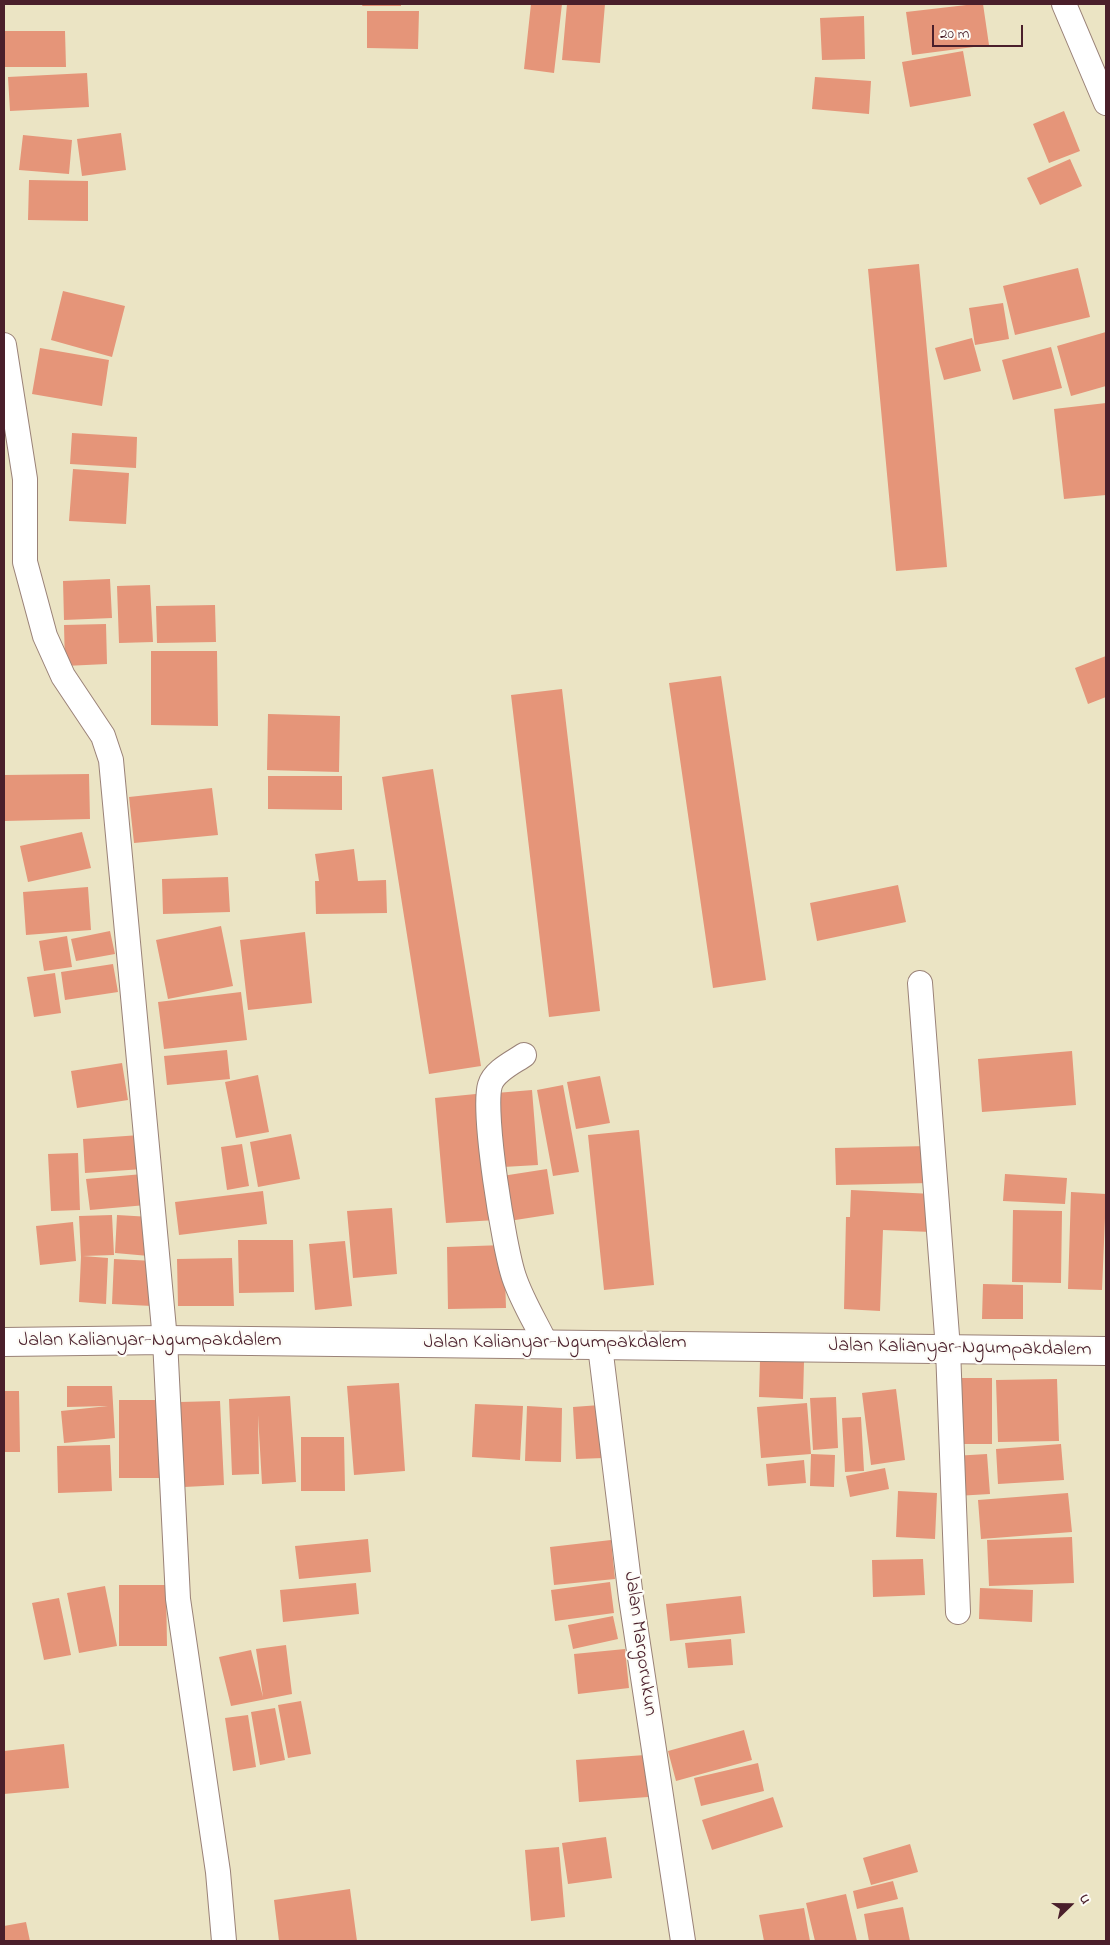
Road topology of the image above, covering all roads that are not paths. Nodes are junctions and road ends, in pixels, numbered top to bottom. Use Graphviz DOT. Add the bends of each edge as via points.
graph roads {
  1 [pos="1064,4"];
  2 [pos="1106,103"];
  3 [pos="4,345"];
  4 [pos="920,983"];
  5 [pos="524,1055"];
  6 [pos="165,1340"];
  7 [pos="4,1342"];
  8 [pos="547,1346"];
  9 [pos="600,1346"];
  10 [pos="948,1349"];
  11 [pos="1106,1351"];
  12 [pos="958,1612"];
  13 [pos="224,1941"];
  14 [pos="683,1941"];
  1 -- 2 [label="street"];
  3 -- 6 [label="street" via="25,479 25,562 45,636 63,676 102,736 111,760"];
  4 -- 10 [label="street"];
  5 -- 8 [label="street" via="493,1079 489,1117 509,1261"];
  6 -- 7 [label="street, Jalan Kalianyar-Ngumpakdalem"];
  6 -- 8 [label="street, Jalan Kalianyar-Ngumpakdalem"];
  6 -- 13 [label="street" via="178,1599 218,1872"];
  8 -- 9 [label="street, Jalan Kalianyar-Ngumpakdalem"];
  9 -- 10 [label="street, Jalan Kalianyar-Ngumpakdalem"];
  9 -- 14 [label="street, Jalan Margorukun" via="631,1598"];
  10 -- 11 [label="street, Jalan Kalianyar-Ngumpakdalem"];
  10 -- 12 [label="street"];
}
